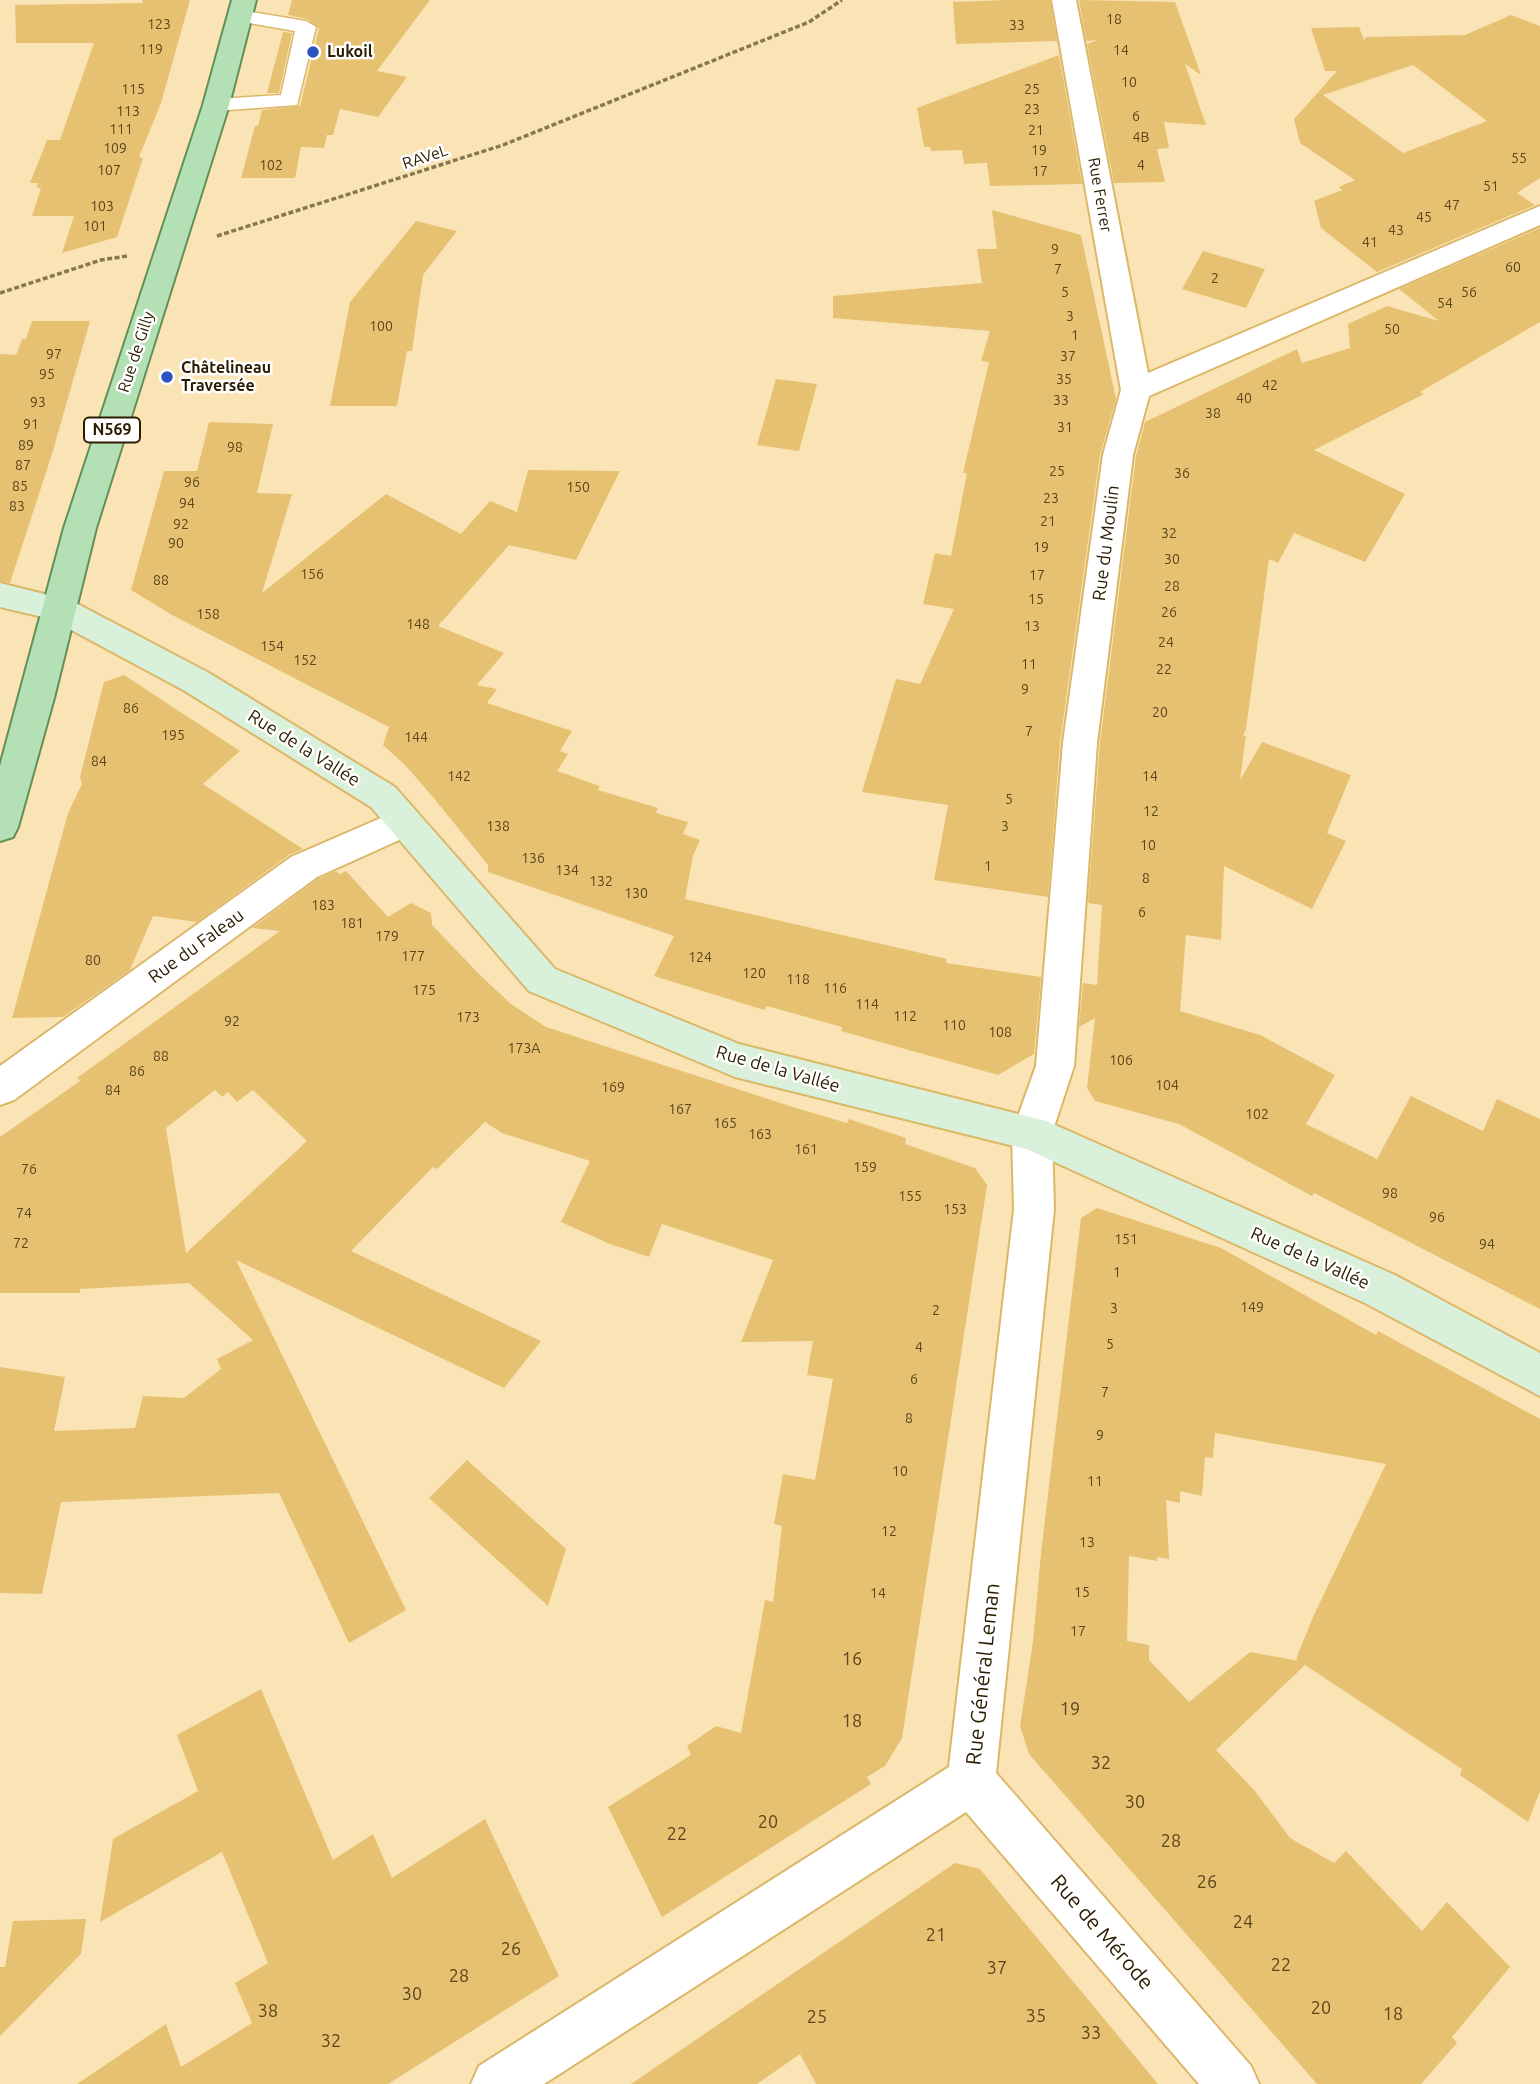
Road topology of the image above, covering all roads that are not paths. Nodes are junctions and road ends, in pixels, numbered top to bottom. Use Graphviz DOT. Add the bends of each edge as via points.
graph roads {
  1 [pos="1064,0"];
  2 [pos="242,8"];
  3 [pos="216,105"];
  4 [pos="1540,215"];
  5 [pos="1136,390"];
  6 [pos="0,594"];
  7 [pos="60,609"];
  8 [pos="404,822"];
  9 [pos="0,827"];
  10 [pos="0,1088"];
  11 [pos="1032,1133"];
  12 [pos="1540,1376"];
  13 [pos="971,1781"];
  14 [pos="497,2084"];
  15 [pos="1233,2084"];
  1 -- 5 [label="street, Rue Ferrer"];
  2 -- 3 [label="main road, Rue de Gilly / N569"];
  2 -- 3 [label="lane" via="306,27 290,100"];
  3 -- 7 [label="main road, Rue de Gilly / N569" via="80,528"];
  4 -- 5 [label="street"];
  5 -- 11 [label="street, Rue du Moulin" via="1118,455 1080,743 1055,1066"];
  6 -- 7 [label="main road, Rue de la Vallée"];
  7 -- 8 [label="main road, Rue de la Vallée" via="279,732 383,797"];
  7 -- 9 [label="main road, Rue de Gilly / N569"];
  8 -- 10 [label="street, Rue du Faleau" via="304,867"];
  8 -- 11 [label="main road, Rue de la Vallée" via="542,980 735,1060"];
  11 -- 12 [label="main road, Rue de la Vallée" via="1380,1289"];
  11 -- 13 [label="street, Rue Général Leman" via="1034,1209"];
  13 -- 14 [label="street, Rue Général Leman"];
  13 -- 15 [label="street, Rue de Mérode"];
}
